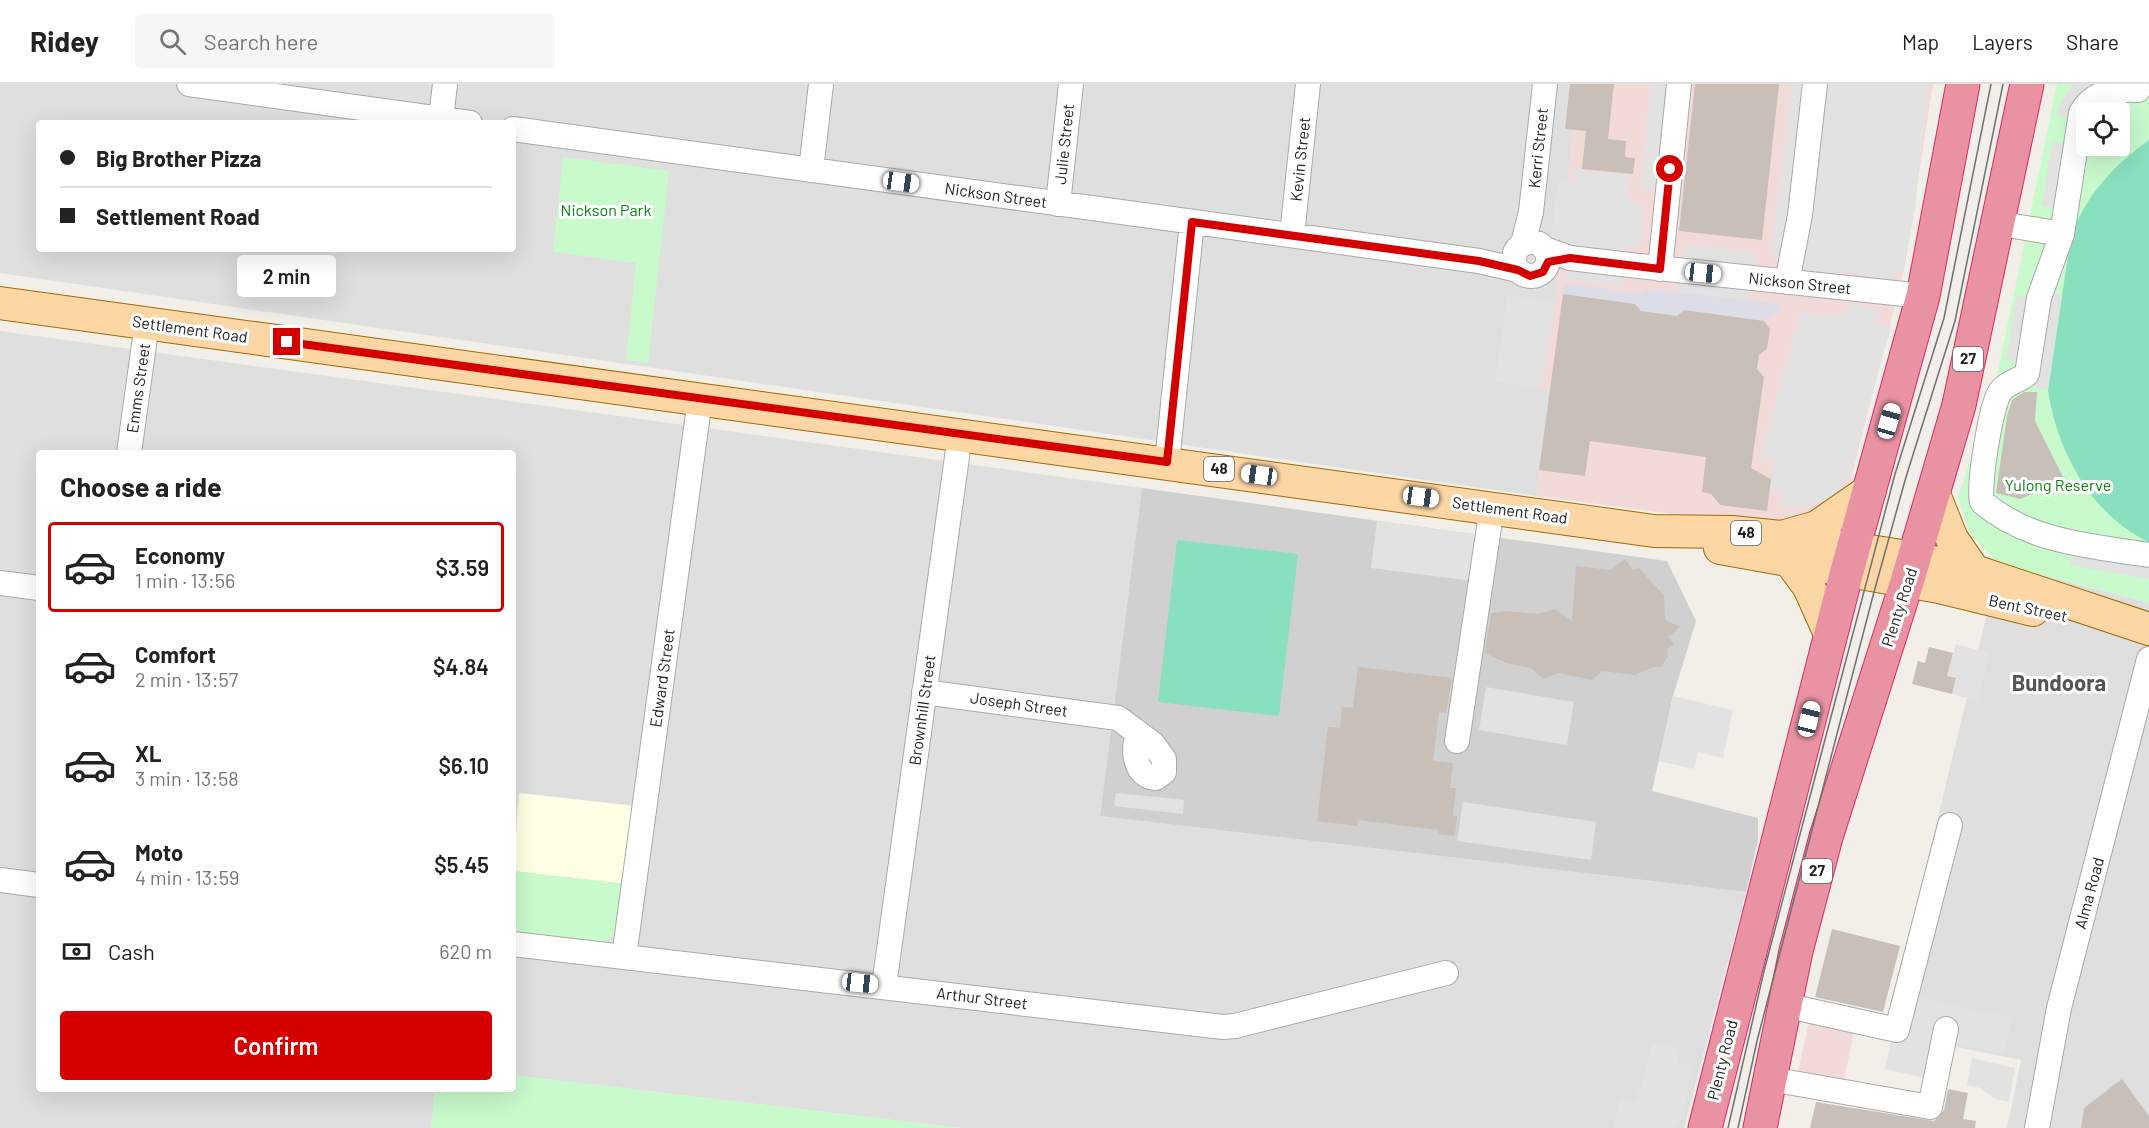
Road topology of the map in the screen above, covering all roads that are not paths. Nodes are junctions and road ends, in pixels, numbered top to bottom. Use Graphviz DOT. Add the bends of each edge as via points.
graph roads {
  1 [pos="189,84"];
  2 [pos="445,84"];
  3 [pos="821,84"];
  4 [pos="1071,84"];
  5 [pos="1308,84"];
  6 [pos="1545,84"];
  7 [pos="1678,84"];
  8 [pos="1815,84"];
  9 [pos="1963,84"];
  10 [pos="1984,84"];
  11 [pos="280,90"];
  12 [pos="2138,90"];
  13 [pos="2018,92"];
  14 [pos="441,119"];
  15 [pos="448,120"];
  16 [pos="516,129"];
  17 [pos="1948,164"];
  18 [pos="811,170"];
  19 [pos="1058,204"];
  20 [pos="1192,222"];
  21 [pos="1996,223"];
  22 [pos="2062,234"];
  23 [pos="1292,235"];
  24 [pos="1537,255"];
  25 [pos="1660,269"];
  26 [pos="1787,282"];
  27 [pos="1923,296"];
  28 [pos="0,303"];
  29 [pos="147,323"];
  30 [pos="700,399"];
  31 [pos="960,435"];
  32 [pos="129,450"];
  33 [pos="1167,462"];
  34 [pos="1870,490"];
  35 [pos="1934,494"];
  36 [pos="1492,507"];
  37 [pos="1786,549"];
  38 [pos="2149,555"];
  39 [pos="1850,559"];
  40 [pos="1911,570"];
  41 [pos="1974,572"];
  42 [pos="0,583"];
  43 [pos="36,588"];
  44 [pos="2149,630"];
  45 [pos="1830,634"];
  46 [pos="2149,659"];
  47 [pos="924,692"];
  48 [pos="1138,735"];
  49 [pos="1457,741"];
  50 [pos="1950,825"];
  51 [pos="0,880"];
  52 [pos="36,885"];
  53 [pos="516,944"];
  54 [pos="624,957"];
  55 [pos="1446,973"];
  56 [pos="884,986"];
  57 [pos="1784,1005"];
  58 [pos="1946,1029"];
  59 [pos="1770,1078"];
  60 [pos="1705,1128"];
  61 [pos="1760,1128"];
  62 [pos="1776,1128"];
  63 [pos="2037,1128"];
  1 -- 11 [label="street"];
  2 -- 14 [label="street"];
  3 -- 18 [label="street"];
  4 -- 19 [label="street, Julie Street"];
  5 -- 23 [label="street, Kevin Street"];
  6 -- 24 [label="street, Kerri Street" via="1531,212"];
  7 -- 25 [label="street"];
  8 -- 26 [label="street" via="1800,215"];
  9 -- 17 [label="highway, Plenty Road"];
  10 -- 17 [label="highway" via="1974,114"];
  11 -- 14 [label="street"];
  12 -- 22 [label="street" via="2122,89 2086,103 2081,113"];
  13 -- 21 [label="highway, Plenty Road / 27"];
  14 -- 15 [label="street"];
  16 -- 18 [label="street, Nickson Street"];
  17 -- 27 [label="highway, Plenty Road"];
  18 -- 19 [label="street, Nickson Street"];
  19 -- 20 [label="street, Nickson Street"];
  20 -- 23 [label="street, Nickson Street"];
  20 -- 33 [label="street"];
  21 -- 22 [label="street"];
  21 -- 35 [label="highway, Plenty Road / 27" via="1959,405"];
  22 -- 38 [label="street" via="2039,298 2027,374 2003,388 1995,400 1981,481 1982,502 2036,534 2054,540"];
  23 -- 24 [label="street, Nickson Street" via="1479,261"];
  24 -- 25 [label="street, Nickson Street"];
  25 -- 26 [label="street, Nickson Street"];
  26 -- 27 [label="street, Nickson Street"];
  27 -- 34 [label="highway, Plenty Road"];
  28 -- 29 [label="main road, Settlement Road / 48"];
  29 -- 30 [label="main road, Settlement Road / 48"];
  29 -- 32 [label="street, Emms Street"];
  30 -- 31 [label="main road, Settlement Road / 48"];
  30 -- 54 [label="street, Edward Street"];
  31 -- 33 [label="main road, Settlement Road / 48"];
  31 -- 47 [label="street, Brownhill Street"];
  33 -- 36 [label="main road, Settlement Road / 48"];
  34 -- 37 [label="main road"];
  34 -- 39 [label="highway, Plenty Road"];
  35 -- 40 [label="highway, Plenty Road / 27"];
  35 -- 41 [label="main road" via="1952,539"];
  36 -- 37 [label="main road, Settlement Road / 48" via="1664,532 1738,554"];
  36 -- 49 [label="street"];
  37 -- 39 [label="main road, Settlement Road / 48"];
  37 -- 45 [label="main road"];
  39 -- 40 [label="main road, Settlement Road"];
  39 -- 45 [label="highway, Plenty Road"];
  40 -- 41 [label="main road, Bent Street"];
  40 -- 44 [label="main road, Bent Street" via="2045,613"];
  40 -- 57 [label="highway, Plenty Road / 27" via="1826,837"];
  41 -- 44 [label="main road, Bent Street"];
  42 -- 43 [label="street"];
  45 -- 60 [label="highway, Plenty Road"];
  46 -- 63 [label="street, Alma Road" via="2059,1008"];
  47 -- 48 [label="street, Joseph Street" via="1113,717 1123,720"];
  47 -- 56 [label="street, Brownhill Street"];
  50 -- 57 [label="street" via="1897,1030"];
  51 -- 52 [label="street"];
  53 -- 54 [label="street, Arthur Street"];
  54 -- 56 [label="street, Arthur Street"];
  55 -- 56 [label="street, Arthur Street" via="1223,1027"];
  57 -- 59 [label="highway, Plenty Road / 27"];
  58 -- 59 [label="street" via="1930,1107"];
  59 -- 61 [label="highway, Plenty Road / 27"];
  59 -- 62 [label="main road"];
}
